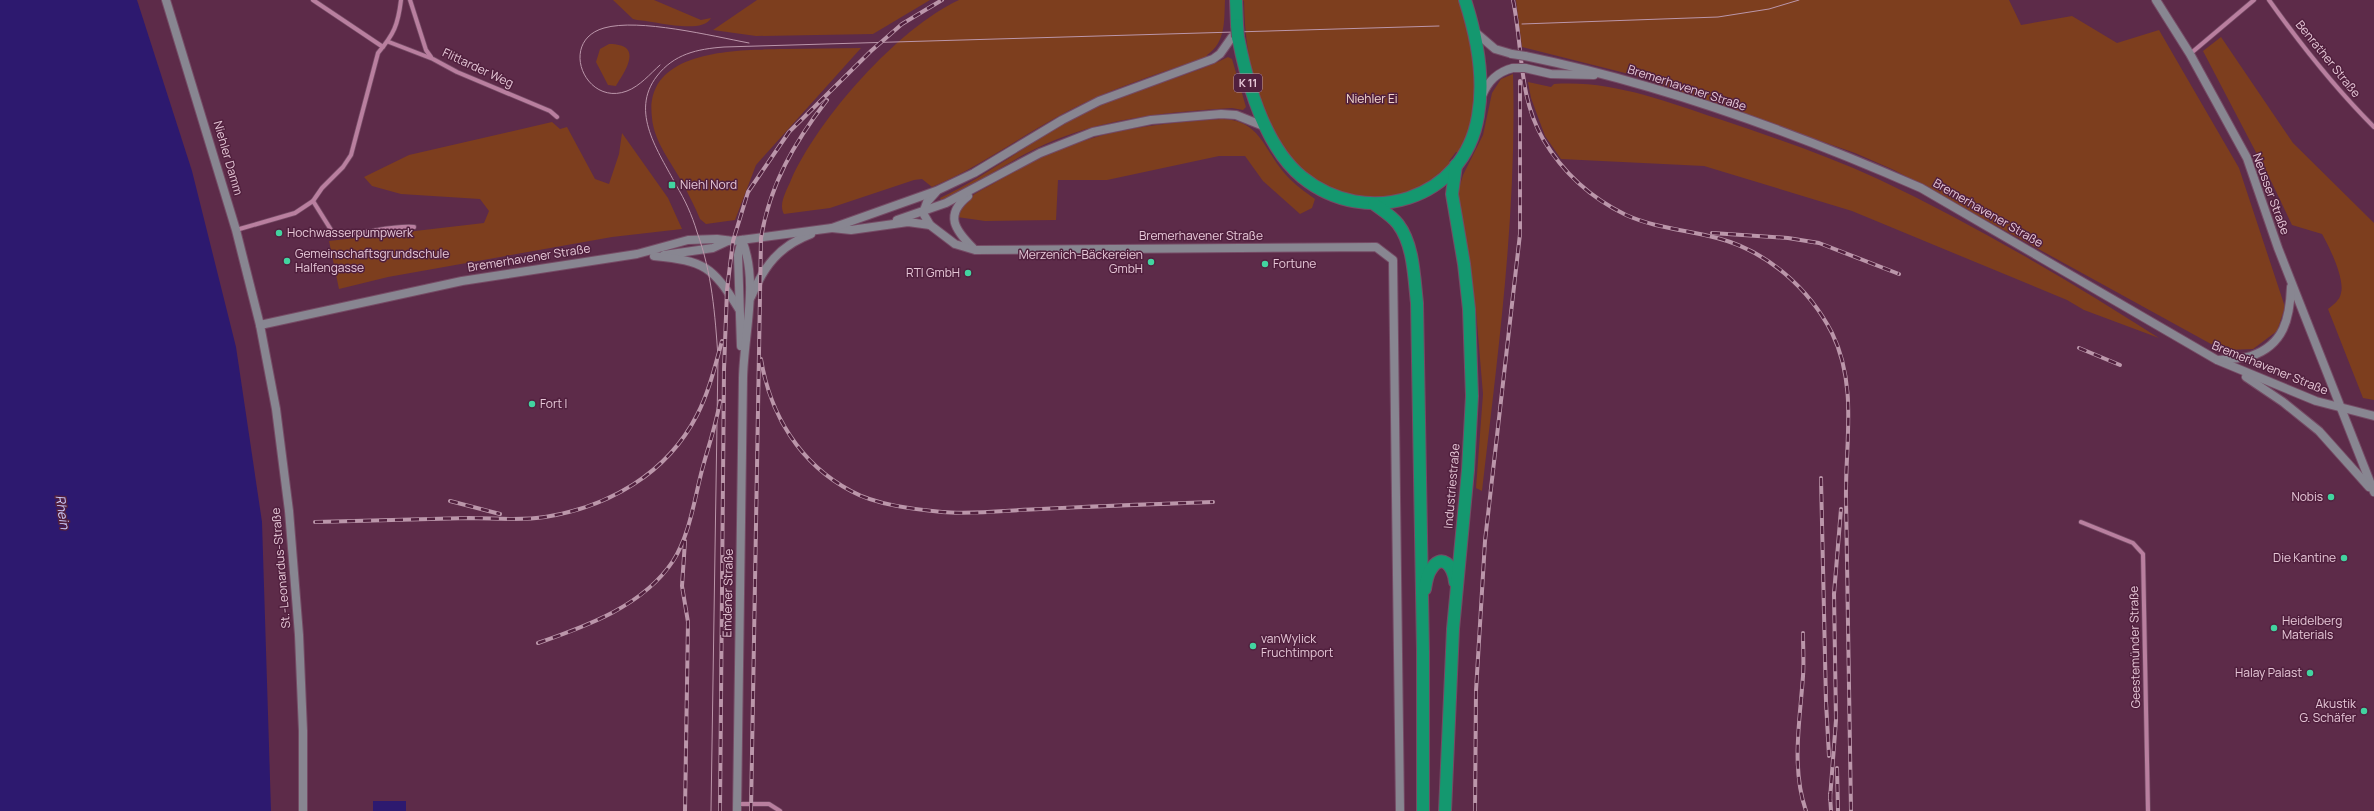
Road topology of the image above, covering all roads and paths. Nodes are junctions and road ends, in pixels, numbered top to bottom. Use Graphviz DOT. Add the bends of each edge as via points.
graph roads {
  1 [pos="166,0"];
  2 [pos="313,0"];
  3 [pos="400,0"];
  4 [pos="410,0"];
  5 [pos="1236,0"];
  6 [pos="1465,0"];
  7 [pos="2156,0"];
  8 [pos="2254,0"];
  9 [pos="2269,0"];
  10 [pos="1474,31"];
  11 [pos="1236,33"];
  12 [pos="389,42"];
  13 [pos="383,48"];
  14 [pos="2190,54"];
  15 [pos="432,59"];
  16 [pos="1607,75"];
  17 [pos="1480,101"];
  18 [pos="557,117"];
  19 [pos="1266,127"];
  20 [pos="2374,127"];
  21 [pos="1459,161"];
  22 [pos="977,188"];
  23 [pos="936,191"];
  24 [pos="313,201"];
  25 [pos="1374,204"];
  26 [pos="924,211"];
  27 [pos="887,224"];
  28 [pos="930,226"];
  29 [pos="414,227"];
  30 [pos="832,228"];
  31 [pos="236,230"];
  32 [pos="822,230"];
  33 [pos="742,240"];
  34 [pos="729,241"];
  35 [pos="975,250"];
  36 [pos="637,254"];
  37 [pos="654,256"];
  38 [pos="2291,284"];
  39 [pos="749,301"];
  40 [pos="739,309"];
  41 [pos="260,325"];
  42 [pos="2217,360"];
  43 [pos="2232,368"];
  44 [pos="743,374"];
  45 [pos="2340,408"];
  46 [pos="2374,416"];
  47 [pos="2374,492"];
  48 [pos="2081,522"];
  49 [pos="1421,606"];
  50 [pos="1455,612"];
  51 [pos="737,807"];
  52 [pos="303,811"];
  53 [pos="780,811"];
  54 [pos="1400,811"];
  55 [pos="1423,811"];
  56 [pos="1445,811"];
  57 [pos="2148,811"];
  1 -- 31 [label="street, Niehler Damm"];
  2 -- 13 [label="street"];
  3 -- 12 [label="street" via="398,24"];
  4 -- 15 [label="street" via="426,50"];
  5 -- 11 [label="highway, K 11"];
  6 -- 10 [label="highway, K 11"];
  7 -- 14 [label="street, Neusser Straße"];
  8 -- 14 [label="street"];
  9 -- 20 [label="street, Benrather Straße" via="2299,42 2345,98"];
  10 -- 16 [label="street, Bremerhavener Straße / K 11, bridge" via="1495,49"];
  10 -- 17 [label="highway, K 11" via="1480,68"];
  11 -- 19 [label="highway, K 11" via="1251,93"];
  11 -- 23 [label="street, Bremerhavener Straße" via="1213,59 1099,101 1062,120 974,173"];
  12 -- 13 [label="street"];
  12 -- 15 [label="street, Flittarder Weg"];
  13 -- 24 [label="street" via="378,53 351,155"];
  14 -- 38 [label="street, Neusser Straße" via="2247,158"];
  15 -- 18 [label="street, Flittarder Weg" via="550,111"];
  16 -- 17 [label="street, Bremerhavener Straße / K 11, bridge" via="1570,75 1513,68 1490,81"];
  16 -- 42 [label="street, Bremerhavener Straße / K 11" via="1648,86 1802,139 1921,188"];
  17 -- 21 [label="highway, K 11" via="1475,129"];
  19 -- 22 [label="street, Bremerhavener Straße" via="1236,115 1221,114 1121,125 1064,142 1017,164"];
  19 -- 25 [label="highway, K 11" via="1290,165 1301,177 1325,193 1356,203"];
  21 -- 25 [label="highway, K 11" via="1435,185 1423,192 1395,202"];
  21 -- 50 [label="highway, Industriestraße" via="1452,194 1469,310 1472,396"];
  22 -- 26 [label="street, Bremerhavener Straße"];
  22 -- 35 [label="street, Bremerhavener Straße" via="958,204 954,220 961,236"];
  23 -- 26 [label="street" via="927,202"];
  23 -- 30 [label="street, Bremerhavener Straße"];
  24 -- 29 [label="street" via="332,233 344,235 397,226"];
  24 -- 31 [label="street" via="295,213"];
  25 -- 49 [label="highway" via="1393,218 1402,230 1409,249 1415,282 1418,333"];
  26 -- 27 [label="street, Bremerhavener Straße"];
  26 -- 28 [label="street"];
  27 -- 28 [label="street, Bremerhavener Straße" via="908,222"];
  27 -- 30 [label="street, Bremerhavener Straße" via="851,230"];
  28 -- 35 [label="street, Bremerhavener Straße" via="955,244"];
  30 -- 32 [label="street, Bremerhavener Straße"];
  31 -- 41 [label="street, Niehler Damm"];
  32 -- 33 [label="street, Bremerhavener Straße"];
  32 -- 39 [label="street, Emdener Straße" via="796,241 776,254 759,279"];
  33 -- 34 [label="street, Bremerhavener Straße"];
  33 -- 39 [label="street, Emdener Straße" via="749,262"];
  33 -- 40 [label="street, Emdener Straße" via="738,256"];
  34 -- 36 [label="street, Bremerhavener Straße" via="688,240"];
  34 -- 37 [label="street, Bremerhavener Straße" via="713,248"];
  35 -- 54 [label="street, Bremerhavener Straße" via="1376,247 1393,260"];
  36 -- 37 [label="street, Bremerhavener Straße"];
  36 -- 41 [label="street, Bremerhavener Straße" via="462,281"];
  37 -- 40 [label="street" via="708,268 716,275"];
  38 -- 42 [label="street" via="2291,311 2282,332 2270,348 2250,356"];
  38 -- 45 [label="street, Neusser Straße"];
  39 -- 44 [label="street, Emdener Straße"];
  40 -- 44 [label="street, Emdener Straße"];
  41 -- 52 [label="street, St.-Leonardus-Straße" via="276,409 289,511 299,634"];
  42 -- 43 [label="street, Bremerhavener Straße / K 11"];
  43 -- 45 [label="street, Bremerhavener Straße / K 11"];
  43 -- 47 [label="street" via="2283,402 2319,431"];
  44 -- 51 [label="street, Emdener Straße"];
  45 -- 46 [label="street, Bremerhavener Straße"];
  45 -- 47 [label="street, Neusser Straße"];
  48 -- 57 [label="street, Geestemünder Straße" via="2133,544 2143,554"];
  49 -- 50 [label="highway" via="1431,570 1440,562 1446,562 1454,574"];
  49 -- 55 [label="highway"];
  50 -- 56 [label="highway, Industriestraße"];
  51 -- 53 [label="street" via="768,804"];
}
